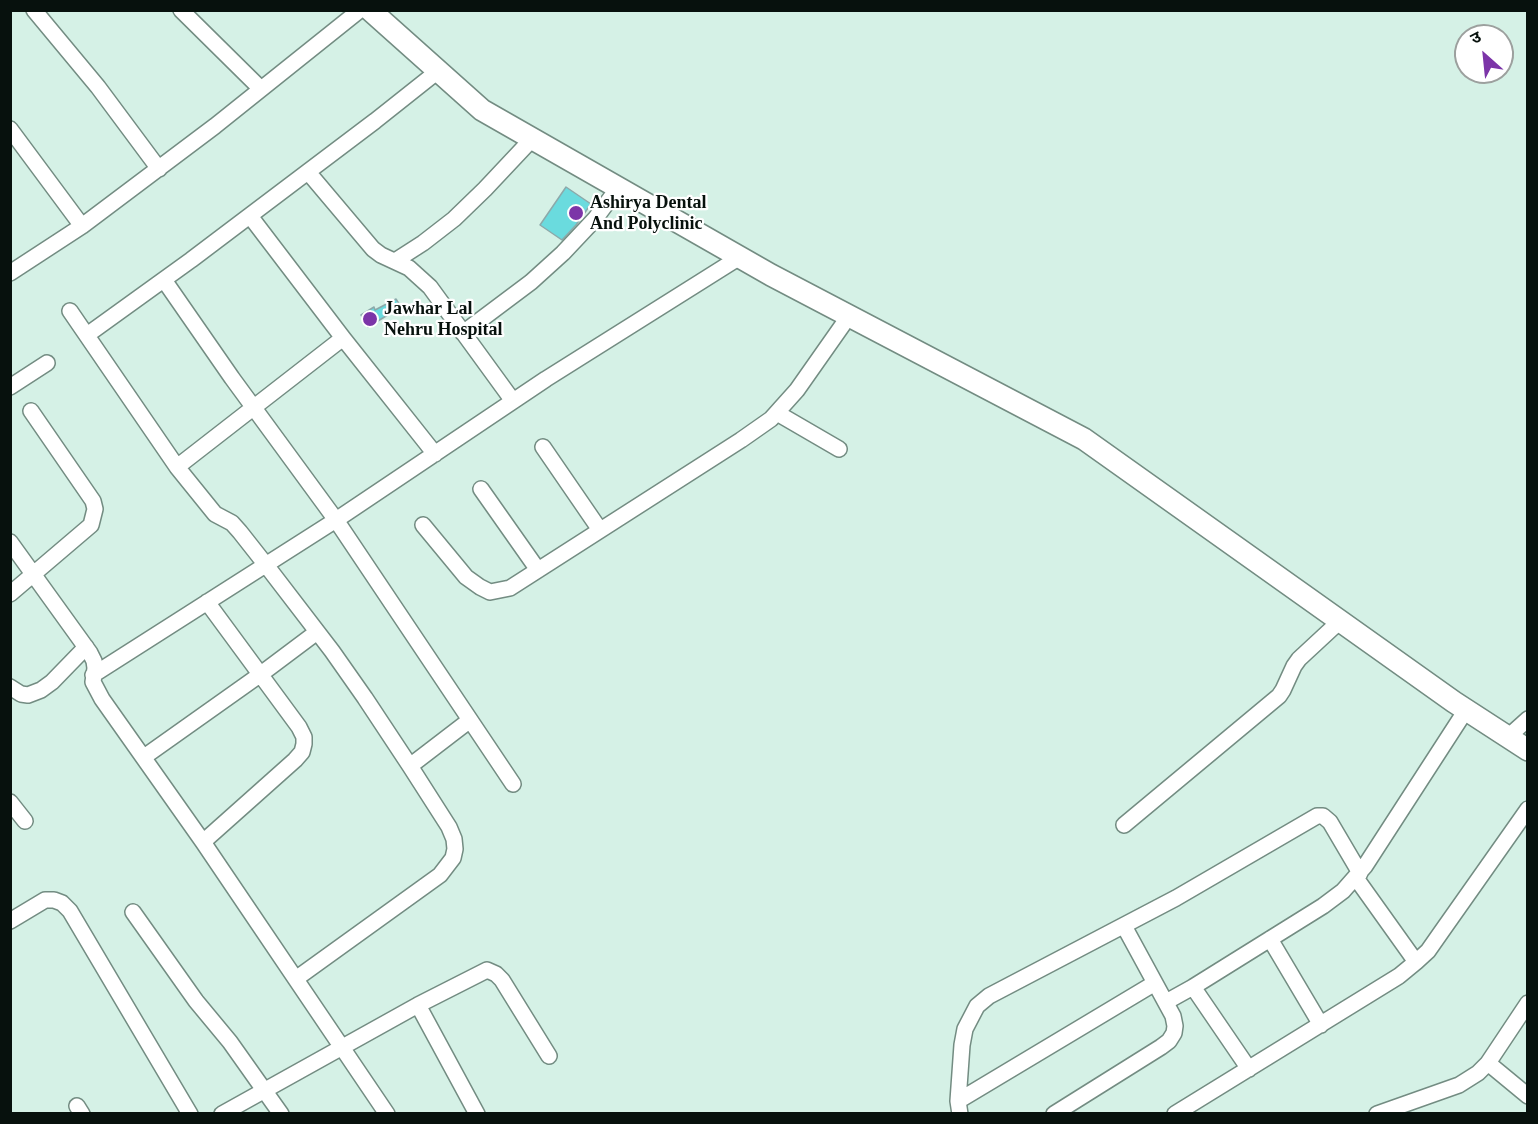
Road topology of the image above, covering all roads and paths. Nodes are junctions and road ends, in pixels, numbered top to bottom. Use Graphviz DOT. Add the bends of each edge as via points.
graph roads {
  1 [pos="34,10"];
  2 [pos="181,10"];
  3 [pos="360,10"];
  4 [pos="370,10"];
  5 [pos="438,71"];
  6 [pos="261,89"];
  7 [pos="10,129"];
  8 [pos="532,139"];
  9 [pos="159,168"];
  10 [pos="308,172"];
  11 [pos="618,188"];
  12 [pos="249,216"];
  13 [pos="82,226"];
  14 [pos="740,257"];
  15 [pos="395,261"];
  16 [pos="10,273"];
  17 [pos="164,280"];
  18 [pos="70,311"];
  19 [pos="849,316"];
  20 [pos="463,333"];
  21 [pos="87,335"];
  22 [pos="344,338"];
  23 [pos="47,363"];
  24 [pos="10,387"];
  25 [pos="513,401"];
  26 [pos="254,407"];
  27 [pos="31,411"];
  28 [pos="777,413"];
  29 [pos="543,447"];
  30 [pos="839,449"];
  31 [pos="435,454"];
  32 [pos="177,467"];
  33 [pos="481,489"];
  34 [pos="336,520"];
  35 [pos="423,525"];
  36 [pos="600,530"];
  37 [pos="10,542"];
  38 [pos="266,565"];
  39 [pos="538,570"];
  40 [pos="34,575"];
  41 [pos="10,594"];
  42 [pos="207,602"];
  43 [pos="1340,621"];
  44 [pos="317,632"];
  45 [pos="86,647"];
  46 [pos="261,674"];
  47 [pos="93,675"];
  48 [pos="10,687"];
  49 [pos="1466,710"];
  50 [pos="1527,719"];
  51 [pos="470,720"];
  52 [pos="1508,737"];
  53 [pos="1527,750"];
  54 [pos="144,757"];
  55 [pos="410,766"];
  56 [pos="513,784"];
  57 [pos="10,802"];
  58 [pos="1527,809"];
  59 [pos="25,821"];
  60 [pos="1124,825"];
  61 [pos="204,842"];
  62 [pos="1358,875"];
  63 [pos="133,912"];
  64 [pos="10,921"];
  65 [pos="1124,926"];
  66 [pos="1270,939"];
  67 [pos="1416,962"];
  68 [pos="297,978"];
  69 [pos="1155,983"];
  70 [pos="1193,987"];
  71 [pos="1166,1002"];
  72 [pos="1527,1003"];
  73 [pos="417,1005"];
  74 [pos="1321,1025"];
  75 [pos="343,1046"];
  76 [pos="549,1056"];
  77 [pos="1488,1064"];
  78 [pos="1249,1069"];
  79 [pos="265,1089"];
  80 [pos="1527,1096"];
  81 [pos="959,1107"];
  82 [pos="190,1113"];
  83 [pos="222,1113"];
  84 [pos="281,1113"];
  85 [pos="387,1113"];
  86 [pos="477,1113"];
  87 [pos="1054,1113"];
  88 [pos="1176,1113"];
  89 [pos="1377,1113"];
  1 -- 9 [label="street"];
  2 -- 6 [label="street"];
  3 -- 6 [label="street"];
  4 -- 5 [label="street"];
  5 -- 8 [label="street" via="482,110"];
  5 -- 10 [label="street"];
  6 -- 9 [label="street"];
  7 -- 13 [label="street"];
  8 -- 11 [label="street"];
  8 -- 15 [label="street" via="454,219"];
  9 -- 13 [label="street"];
  10 -- 12 [label="street"];
  10 -- 15 [label="street" via="373,249"];
  11 -- 14 [label="street"];
  11 -- 20 [label="street" via="563,253"];
  12 -- 17 [label="street"];
  12 -- 22 [label="street"];
  13 -- 16 [label="street"];
  14 -- 19 [label="street"];
  14 -- 25 [label="street"];
  15 -- 20 [label="street" via="409,267 424,281"];
  17 -- 21 [label="street"];
  17 -- 26 [label="street"];
  18 -- 21 [label="street"];
  19 -- 28 [label="street"];
  19 -- 43 [label="street" via="1084,439"];
  20 -- 25 [label="street"];
  21 -- 32 [label="street"];
  22 -- 26 [label="street"];
  22 -- 31 [label="street"];
  23 -- 24 [label="street"];
  25 -- 31 [label="street"];
  26 -- 32 [label="street"];
  26 -- 34 [label="street"];
  27 -- 40 [label="street" via="95,509 91,525"];
  28 -- 30 [label="street"];
  28 -- 36 [label="street"];
  29 -- 36 [label="street"];
  31 -- 34 [label="street"];
  32 -- 38 [label="street" via="215,514 232,524"];
  33 -- 39 [label="street"];
  34 -- 38 [label="street"];
  34 -- 51 [label="street"];
  35 -- 39 [label="street" via="466,577 490,592 510,588"];
  36 -- 39 [label="street"];
  37 -- 40 [label="street"];
  38 -- 42 [label="street"];
  38 -- 44 [label="street"];
  40 -- 41 [label="street"];
  40 -- 45 [label="street"];
  42 -- 46 [label="street"];
  42 -- 47 [label="street"];
  43 -- 49 [label="street"];
  43 -- 60 [label="street" via="1299,659 1279,696"];
  44 -- 46 [label="street"];
  44 -- 55 [label="street"];
  45 -- 47 [label="street" via="94,661"];
  45 -- 48 [label="street" via="41,690 27,695"];
  46 -- 54 [label="street"];
  46 -- 61 [label="street" via="299,727 304,737 302,752"];
  47 -- 54 [label="street" via="96,689"];
  49 -- 52 [label="street"];
  49 -- 62 [label="street"];
  50 -- 52 [label="street"];
  51 -- 55 [label="street"];
  51 -- 56 [label="street"];
  52 -- 53 [label="street"];
  54 -- 61 [label="street"];
  55 -- 68 [label="street" via="449,827 454,839 453,858 440,875"];
  57 -- 59 [label="street"];
  58 -- 67 [label="street" via="1428,951"];
  61 -- 68 [label="street"];
  62 -- 65 [label="street" via="1330,822 1317,816"];
  62 -- 66 [label="street" via="1323,906"];
  62 -- 67 [label="street"];
  63 -- 79 [label="street"];
  64 -- 82 [label="street" via="45,900 62,903 70,911"];
  65 -- 69 [label="street"];
  65 -- 81 [label="street" via="989,996 977,1006 962,1045"];
  66 -- 70 [label="street"];
  66 -- 74 [label="street"];
  67 -- 74 [label="street"];
  68 -- 75 [label="street"];
  69 -- 71 [label="street"];
  69 -- 81 [label="street"];
  70 -- 71 [label="street"];
  70 -- 78 [label="street"];
  71 -- 87 [label="street" via="1175,1026 1169,1041"];
  72 -- 77 [label="street"];
  73 -- 75 [label="street"];
  73 -- 76 [label="street" via="482,972 492,971 502,980"];
  73 -- 86 [label="street"];
  74 -- 78 [label="street"];
  75 -- 79 [label="street"];
  75 -- 85 [label="street"];
  77 -- 80 [label="street"];
  77 -- 89 [label="street" via="1459,1085"];
  78 -- 88 [label="street"];
  79 -- 83 [label="street"];
  79 -- 84 [label="street"];
}
